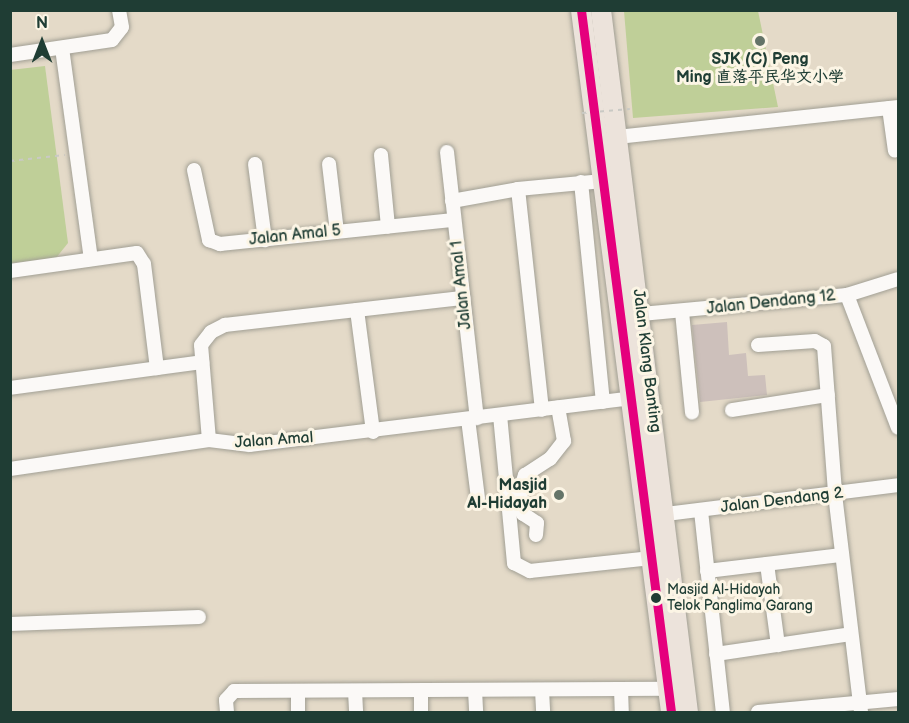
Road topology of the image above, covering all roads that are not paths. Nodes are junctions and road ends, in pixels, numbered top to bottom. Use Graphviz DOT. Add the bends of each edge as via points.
graph roads {
  1 [pos="119,10"];
  2 [pos="581,10"];
  3 [pos="601,10"];
  4 [pos="62,48"];
  5 [pos="10,55"];
  6 [pos="894,108"];
  7 [pos="617,137"];
  8 [pos="895,151"];
  9 [pos="447,153"];
  10 [pos="381,155"];
  11 [pos="255,164"];
  12 [pos="329,164"];
  13 [pos="194,170"];
  14 [pos="603,181"];
  15 [pos="581,182"];
  16 [pos="518,189"];
  17 [pos="452,201"];
  18 [pos="454,220"];
  19 [pos="388,227"];
  20 [pos="337,232"];
  21 [pos="265,240"];
  22 [pos="91,259"];
  23 [pos="10,271"];
  24 [pos="898,279"];
  25 [pos="847,294"];
  26 [pos="463,298"];
  27 [pos="357,310"];
  28 [pos="682,312"];
  29 [pos="641,314"];
  30 [pos="758,345"];
  31 [pos="202,362"];
  32 [pos="157,368"];
  33 [pos="10,388"];
  34 [pos="828,395"];
  35 [pos="631,398"];
  36 [pos="603,402"];
  37 [pos="558,408"];
  38 [pos="542,410"];
  39 [pos="732,410"];
  40 [pos="692,413"];
  41 [pos="500,415"];
  42 [pos="472,419"];
  43 [pos="898,428"];
  44 [pos="373,432"];
  45 [pos="209,440"];
  46 [pos="10,469"];
  47 [pos="898,485"];
  48 [pos="835,494"];
  49 [pos="478,498"];
  50 [pos="701,511"];
  51 [pos="666,514"];
  52 [pos="536,535"];
  53 [pos="842,555"];
  54 [pos="651,558"];
  55 [pos="767,564"];
  56 [pos="707,571"];
  57 [pos="200,617"];
  58 [pos="10,624"];
  59 [pos="851,634"];
  60 [pos="778,645"];
  61 [pos="716,654"];
  62 [pos="621,689"];
  63 [pos="668,689"];
  64 [pos="421,690"];
  65 [pos="475,690"];
  66 [pos="542,690"];
  67 [pos="298,691"];
  68 [pos="355,691"];
  69 [pos="898,699"];
  70 [pos="860,708"];
  71 [pos="227,712"];
  72 [pos="298,712"];
  73 [pos="356,712"];
  74 [pos="421,712"];
  75 [pos="476,712"];
  76 [pos="543,712"];
  77 [pos="622,712"];
  78 [pos="670,712"];
  79 [pos="688,712"];
  80 [pos="723,712"];
  81 [pos="758,712"];
  1 -- 4 [label="street" via="122,27 112,40"];
  2 -- 14 [label="highway, Jalan Klang Banting"];
  3 -- 7 [label="highway, Jalan Klang Banting"];
  4 -- 5 [label="street"];
  4 -- 22 [label="street"];
  6 -- 7 [label="street"];
  6 -- 8 [label="street"];
  7 -- 29 [label="highway, Jalan Klang Banting"];
  9 -- 17 [label="street, Jalan Amal 1"];
  10 -- 19 [label="street"];
  11 -- 21 [label="street"];
  12 -- 20 [label="street"];
  13 -- 21 [label="street, Jalan Amal 5" via="209,240 220,244"];
  14 -- 15 [label="street"];
  14 -- 35 [label="highway, Jalan Klang Banting"];
  15 -- 16 [label="street"];
  15 -- 36 [label="street"];
  16 -- 17 [label="street"];
  16 -- 38 [label="street"];
  17 -- 18 [label="street, Jalan Amal 1"];
  18 -- 19 [label="street, Jalan Amal 5"];
  18 -- 26 [label="street, Jalan Amal 1"];
  19 -- 20 [label="street, Jalan Amal 5"];
  20 -- 21 [label="street, Jalan Amal 5"];
  22 -- 23 [label="street"];
  22 -- 32 [label="street" via="137,253 142,257"];
  24 -- 25 [label="street, Jalan Dendang 12"];
  25 -- 28 [label="street, Jalan Dendang 12"];
  25 -- 43 [label="street"];
  26 -- 27 [label="street"];
  26 -- 42 [label="street, Jalan Amal 1"];
  27 -- 31 [label="street" via="225,325 211,332 201,345"];
  27 -- 44 [label="street"];
  28 -- 29 [label="street, Jalan Dendang 12"];
  28 -- 40 [label="street"];
  29 -- 51 [label="highway, Jalan Klang Banting"];
  30 -- 34 [label="street" via="821,343"];
  31 -- 32 [label="street"];
  31 -- 45 [label="street"];
  32 -- 33 [label="street"];
  34 -- 39 [label="street"];
  34 -- 48 [label="street"];
  35 -- 36 [label="street, Jalan Amal"];
  35 -- 54 [label="highway, Jalan Klang Banting"];
  36 -- 37 [label="street, Jalan Amal"];
  37 -- 38 [label="street, Jalan Amal"];
  37 -- 52 [label="street" via="564,441 550,459 525,475 520,490 523,514 537,523"];
  38 -- 41 [label="street, Jalan Amal"];
  41 -- 42 [label="street, Jalan Amal"];
  41 -- 54 [label="street" via="514,563 530,571"];
  42 -- 44 [label="street, Jalan Amal"];
  42 -- 49 [label="street, Jalan Amal 1"];
  44 -- 45 [label="street, Jalan Amal" via="250,445"];
  45 -- 46 [label="street, Jalan Amal"];
  47 -- 48 [label="street, Jalan Dendang 2"];
  48 -- 50 [label="street, Jalan Dendang 2"];
  48 -- 53 [label="street"];
  50 -- 51 [label="street, Jalan Dendang 2"];
  50 -- 56 [label="street"];
  51 -- 79 [label="highway, Jalan Klang Banting"];
  53 -- 55 [label="street"];
  53 -- 59 [label="street"];
  54 -- 63 [label="highway, Jalan Klang Banting"];
  55 -- 56 [label="street"];
  55 -- 60 [label="street"];
  56 -- 61 [label="street"];
  57 -- 58 [label="street"];
  59 -- 60 [label="street"];
  59 -- 70 [label="street"];
  60 -- 61 [label="street"];
  61 -- 80 [label="street"];
  62 -- 63 [label="street"];
  62 -- 66 [label="street"];
  62 -- 77 [label="street"];
  63 -- 78 [label="highway, Jalan Klang Banting"];
  64 -- 65 [label="street"];
  64 -- 68 [label="street"];
  64 -- 74 [label="street"];
  65 -- 66 [label="street"];
  65 -- 75 [label="street"];
  66 -- 76 [label="street"];
  67 -- 68 [label="street"];
  67 -- 71 [label="street" via="228,693"];
  67 -- 72 [label="street"];
  68 -- 73 [label="street"];
  69 -- 70 [label="street"];
  70 -- 81 [label="street"];
}
